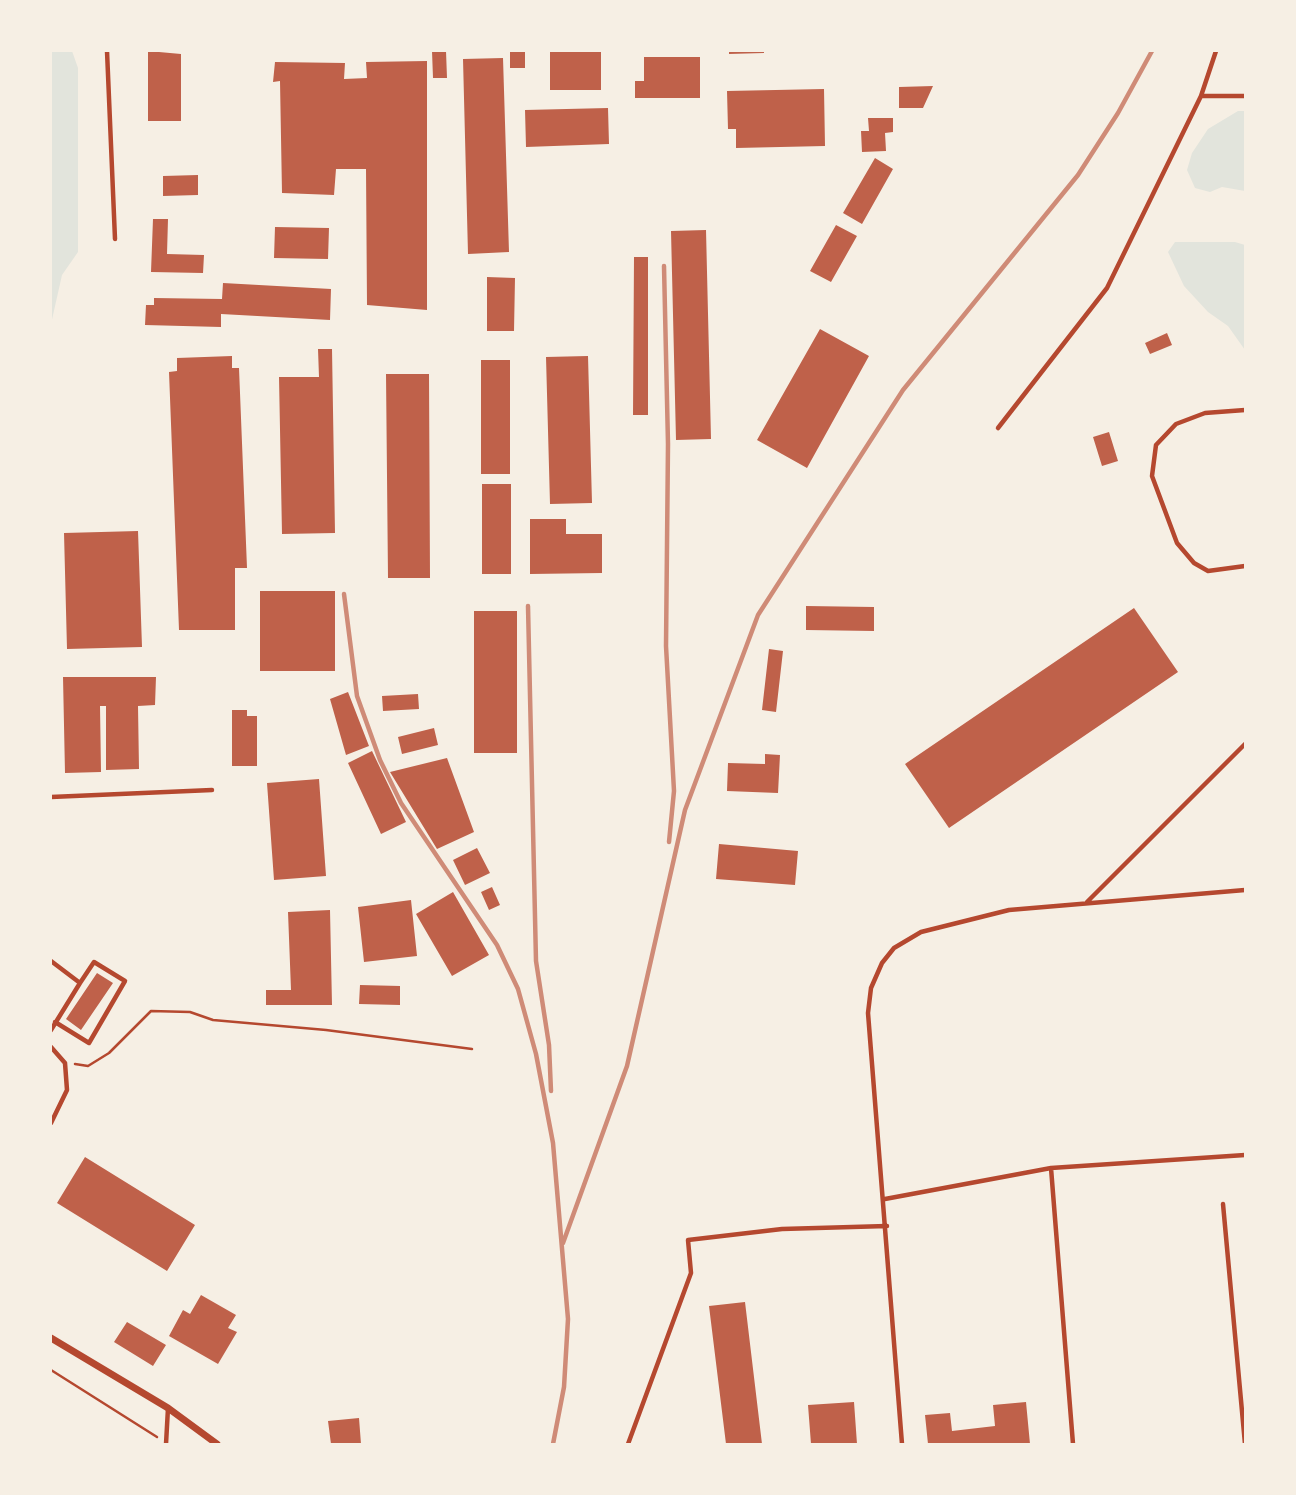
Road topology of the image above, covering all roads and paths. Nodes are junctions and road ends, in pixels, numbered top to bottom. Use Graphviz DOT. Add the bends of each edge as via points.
graph roads {
  1 [pos="107,51"];
  2 [pos="1216,51"];
  3 [pos="1201,96"];
  4 [pos="1245,96"];
  5 [pos="115,239"];
  6 [pos="1245,410"];
  7 [pos="998,428"];
  8 [pos="1245,566"];
  9 [pos="1245,744"];
  10 [pos="212,790"];
  11 [pos="51,797"];
  12 [pos="1245,890"];
  13 [pos="1087,903"];
  14 [pos="51,961"];
  15 [pos="80,983"];
  16 [pos="55,1023"];
  17 [pos="51,1030"];
  18 [pos="51,1047"];
  19 [pos="472,1049"];
  20 [pos="65,1063"];
  21 [pos="51,1123"];
  22 [pos="1245,1155"];
  23 [pos="1051,1168"];
  24 [pos="885,1199"];
  25 [pos="1223,1204"];
  26 [pos="887,1226"];
  27 [pos="51,1338"];
  28 [pos="51,1370"];
  29 [pos="168,1408"];
  30 [pos="166,1443"];
  31 [pos="217,1444"];
  32 [pos="628,1444"];
  33 [pos="902,1444"];
  34 [pos="1073,1444"];
  35 [pos="1245,1444"];
  1 -- 5 [label="lane"];
  2 -- 3 [label="lane"];
  3 -- 4 [label="lane"];
  3 -- 7 [label="lane" via="1107,288"];
  6 -- 8 [label="lane" via="1205,413 1176,424 1156,444 1152,477 1177,543 1194,563 1208,571"];
  9 -- 13 [label="lane"];
  10 -- 11 [label="lane"];
  12 -- 13 [label="lane"];
  13 -- 24 [label="lane" via="1009,910 953,922 921,932 894,948 882,962 871,988 868,1013"];
  14 -- 15 [label="lane"];
  15 -- 16 [label="lane"];
  15 -- 16 [label="lane" via="94,962 125,981 89,1043"];
  16 -- 17 [label="lane"];
  18 -- 20 [label="lane"];
  19 -- 20 [label="path" via="213,1020 190,1012 151,1011 109,1053 88,1066"];
  20 -- 21 [label="lane" via="67,1090"];
  22 -- 23 [label="lane"];
  23 -- 24 [label="lane"];
  23 -- 34 [label="lane"];
  24 -- 26 [label="lane"];
  25 -- 35 [label="lane"];
  26 -- 32 [label="lane" via="782,1229 688,1240 691,1273"];
  26 -- 33 [label="lane"];
  27 -- 29 [label="street"];
  28 -- 30 [label="path"];
  29 -- 30 [label="lane"];
  29 -- 31 [label="street"];
}
